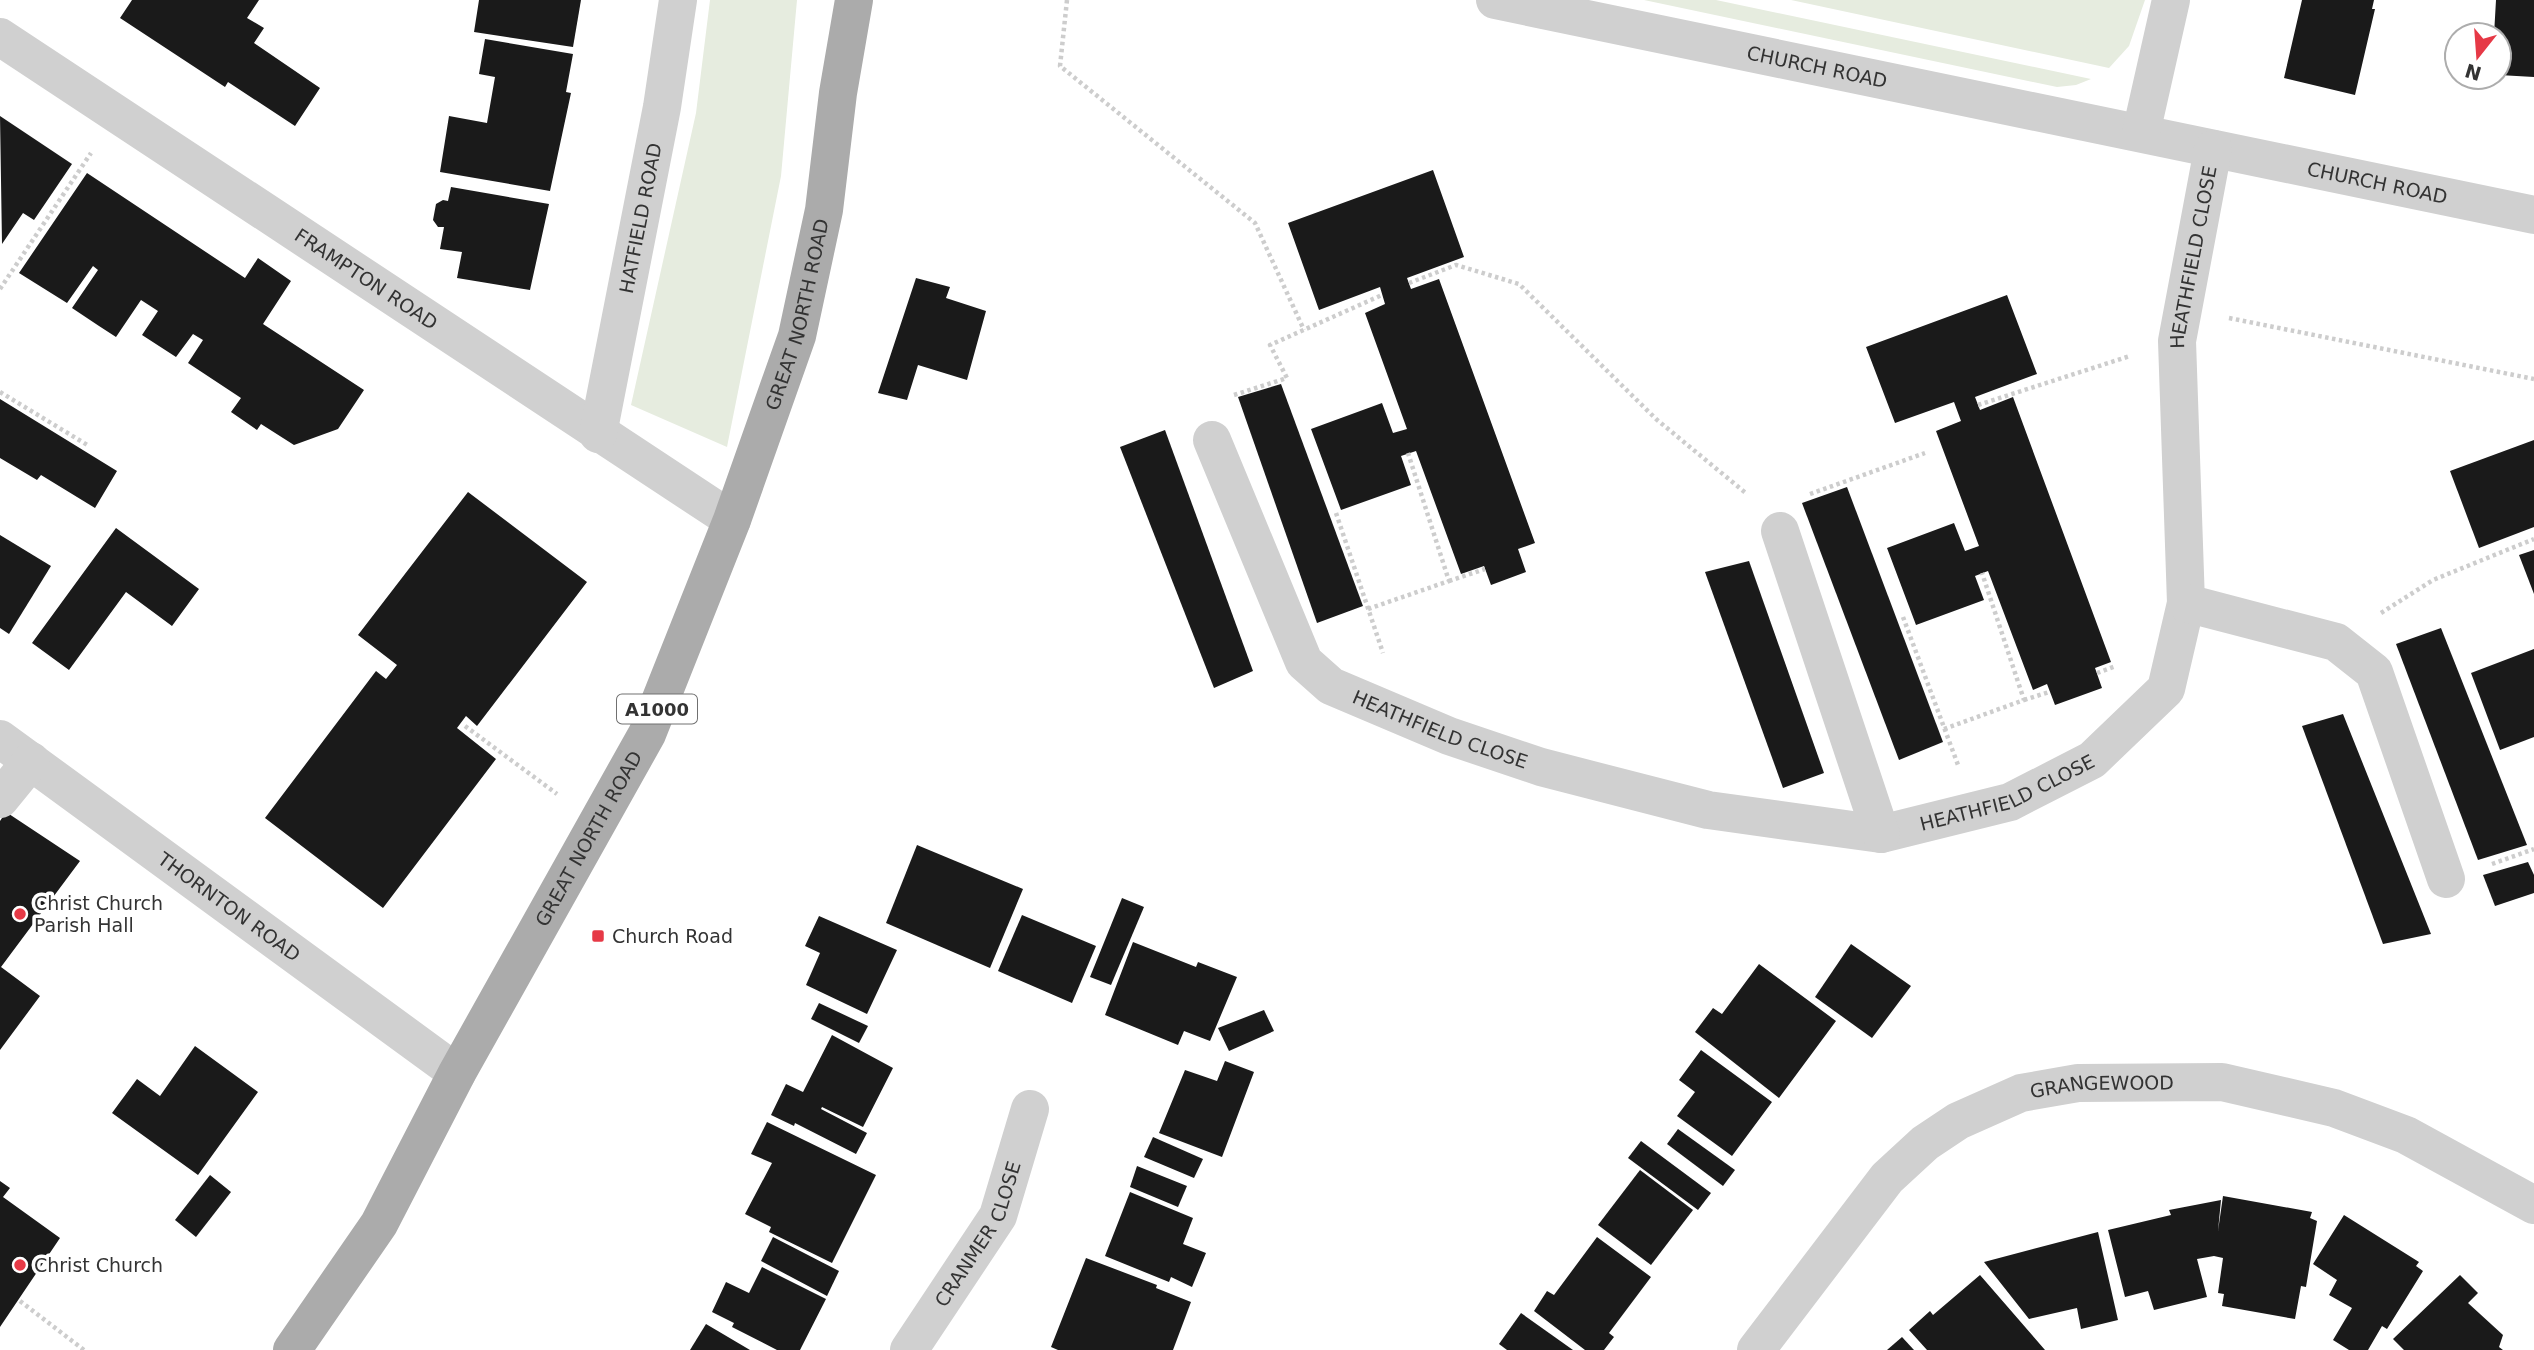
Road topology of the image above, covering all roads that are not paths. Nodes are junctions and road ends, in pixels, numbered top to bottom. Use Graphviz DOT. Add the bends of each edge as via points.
graph roads {
  1 [pos="678,0"];
  2 [pos="854,0"];
  3 [pos="1495,0"];
  4 [pos="2171,0"];
  5 [pos="0,37"];
  6 [pos="2141,133"];
  7 [pos="2213,149"];
  8 [pos="2534,215"];
  9 [pos="598,434"];
  10 [pos="1212,440"];
  11 [pos="1780,518"];
  12 [pos="732,520"];
  13 [pos="2186,603"];
  14 [pos="0,739"];
  15 [pos="31,761"];
  16 [pos="0,799"];
  17 [pos="1881,834"];
  18 [pos="2446,879"];
  19 [pos="457,1073"];
  20 [pos="1030,1109"];
  21 [pos="2534,1205"];
  22 [pos="292,1350"];
  23 [pos="909,1350"];
  24 [pos="1756,1350"];
  1 -- 9 [label="street, HATFIELD ROAD" via="662,107"];
  2 -- 12 [label="main road, GREAT NORTH ROAD / A1000" via="824,210 797,336"];
  3 -- 6 [label="street, CHURCH ROAD"];
  4 -- 6 [label="street"];
  5 -- 9 [label="street, FRAMPTON ROAD"];
  6 -- 7 [label="street, CHURCH ROAD"];
  7 -- 8 [label="street, CHURCH ROAD"];
  7 -- 13 [label="street, HEATHFIELD CLOSE" via="2180,325"];
  9 -- 12 [label="street, FRAMPTON ROAD"];
  10 -- 17 [label="street, HEATHFIELD CLOSE" via="1304,662 1331,686 1541,767 1708,810"];
  11 -- 17 [label="street"];
  12 -- 19 [label="main road, GREAT NORTH ROAD / A1000" via="648,734"];
  13 -- 17 [label="street, HEATHFIELD CLOSE" via="2166,689 2092,760 2010,802"];
  13 -- 18 [label="street" via="2336,642 2374,671"];
  14 -- 15 [label="street, THORNTON ROAD"];
  15 -- 16 [label="street"];
  15 -- 19 [label="street, THORNTON ROAD"];
  19 -- 22 [label="main road, GREAT NORTH ROAD / A1000" via="379,1224"];
  20 -- 23 [label="street, CRANMER CLOSE" via="998,1216"];
  21 -- 24 [label="street, GRANGEWOOD" via="2406,1135 2334,1108 2222,1082 2078,1083 2021,1093 1967,1116 1925,1143 1887,1178"];
}
